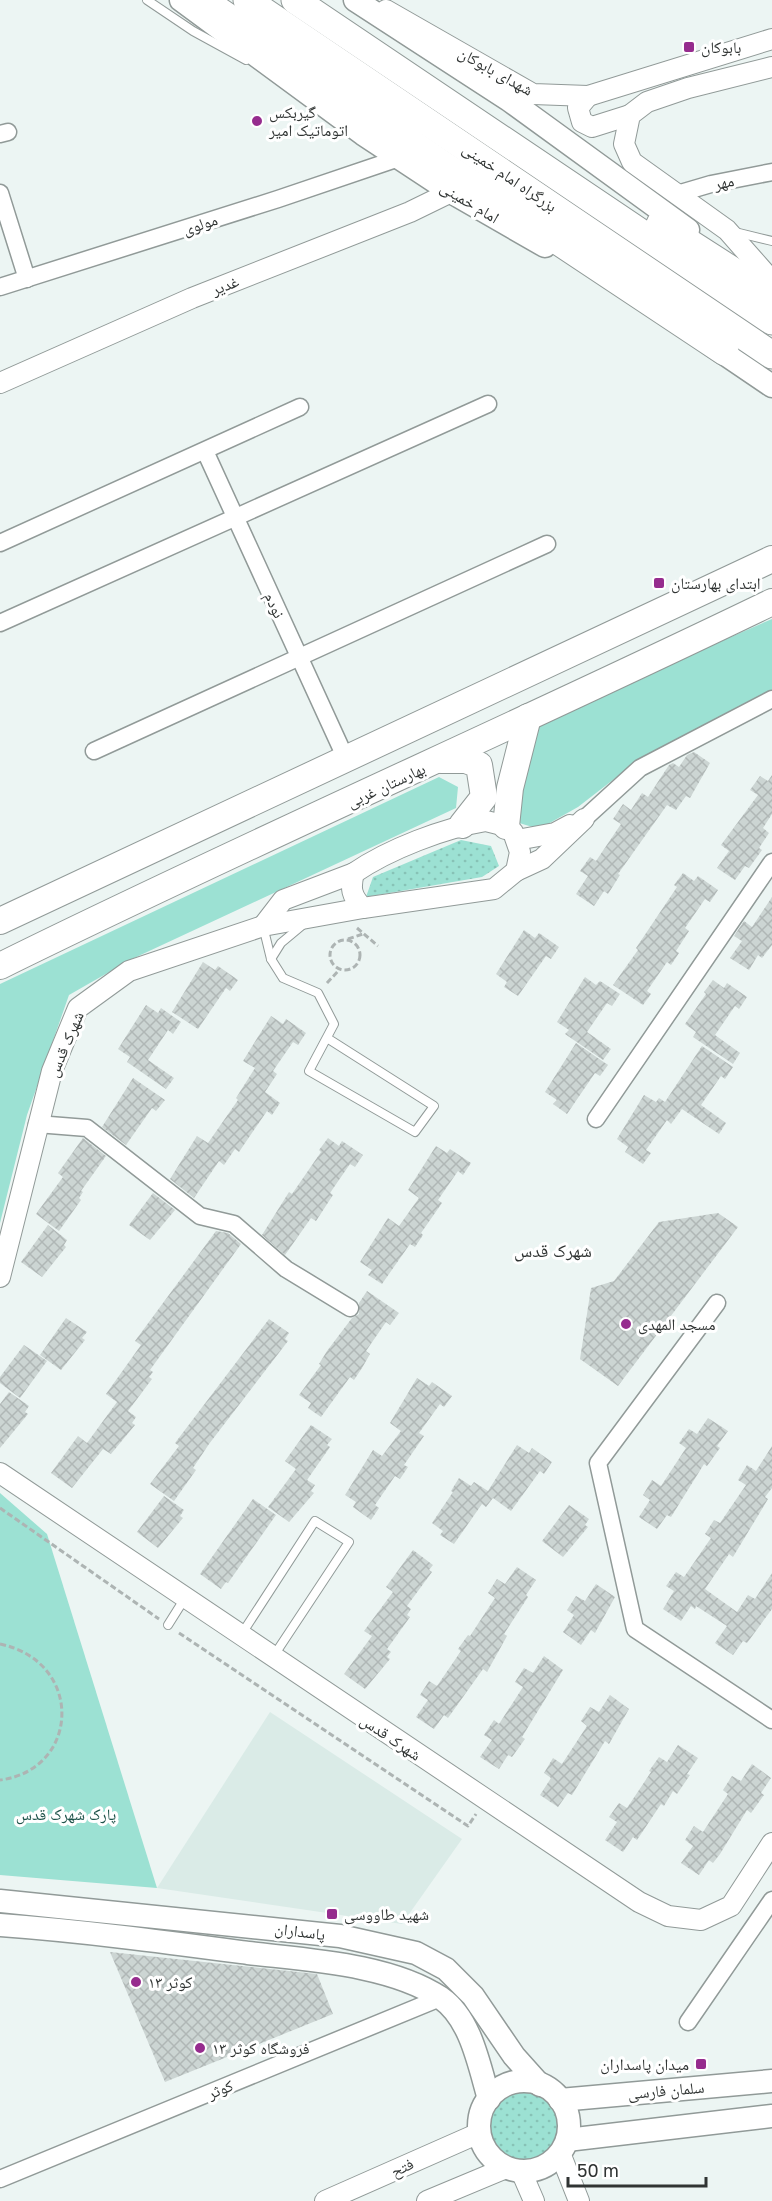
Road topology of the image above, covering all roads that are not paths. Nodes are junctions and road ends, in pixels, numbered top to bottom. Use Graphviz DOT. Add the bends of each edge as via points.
graph roads {
  1 [pos="147,0"];
  2 [pos="181,0"];
  3 [pos="203,0"];
  4 [pos="247,0"];
  5 [pos="296,0"];
  6 [pos="313,0"];
  7 [pos="356,0"];
  8 [pos="368,0"];
  9 [pos="772,39"];
  10 [pos="772,67"];
  11 [pos="307,93"];
  12 [pos="588,96"];
  13 [pos="630,115"];
  14 [pos="399,158"];
  15 [pos="772,172"];
  16 [pos="452,192"];
  17 [pos="0,193"];
  18 [pos="677,194"];
  19 [pos="728,230"];
  20 [pos="772,241"];
  21 [pos="27,279"];
  22 [pos="772,281"];
  23 [pos="0,287"];
  24 [pos="772,290"];
  25 [pos="772,296"];
  26 [pos="772,321"];
  27 [pos="725,352"];
  28 [pos="772,355"];
  29 [pos="0,383"];
  30 [pos="772,386"];
  31 [pos="488,404"];
  32 [pos="300,407"];
  33 [pos="205,451"];
  34 [pos="236,517"];
  35 [pos="0,543"];
  36 [pos="547,544"];
  37 [pos="768,558"];
  38 [pos="721,584"];
  39 [pos="772,602"];
  40 [pos="738,618"];
  41 [pos="0,623"];
  42 [pos="300,658"];
  43 [pos="772,699"];
  44 [pos="528,717"];
  45 [pos="94,751"];
  46 [pos="346,759"];
  47 [pos="441,760"];
  48 [pos="584,819"];
  49 [pos="462,825"];
  50 [pos="511,833"];
  51 [pos="772,862"];
  52 [pos="516,871"];
  53 [pos="354,873"];
  54 [pos="363,908"];
  55 [pos="314,916"];
  56 [pos="0,921"];
  57 [pos="262,926"];
  58 [pos="272,959"];
  59 [pos="0,966"];
  60 [pos="327,1038"];
  61 [pos="596,1119"];
  62 [pos="36,1124"];
  63 [pos="0,1276"];
  64 [pos="717,1303"];
  65 [pos="350,1308"];
  66 [pos="0,1473"];
  67 [pos="185,1598"];
  68 [pos="168,1625"];
  69 [pos="240,1636"];
  70 [pos="273,1658"];
  71 [pos="772,1720"];
  72 [pos="772,1843"];
  73 [pos="0,1900"];
  74 [pos="772,1900"];
  75 [pos="0,1925"];
  76 [pos="441,1998"];
  77 [pos="688,2022"];
  78 [pos="772,2081"];
  79 [pos="540,2085"];
  80 [pos="489,2098"];
  81 [pos="560,2100"];
  82 [pos="772,2115"];
  83 [pos="479,2133"];
  84 [pos="563,2147"];
  85 [pos="514,2169"];
  86 [pos="0,2179"];
  87 [pos="324,2201"];
  88 [pos="427,2201"];
  89 [pos="534,2201"];
  90 [pos="579,2201"];
  1 -- 11 [label="lane" via="193,31"];
  2 -- 11 [label="main road, امام خمینی"];
  3 -- 27 [label="highway"];
  4 -- 28 [label="highway, بزرگراه امام خمینی"];
  5 -- 26 [label="highway, بزرگراه امام خمینی"];
  6 -- 25 [label="highway"];
  7 -- 24 [label="main road" via="509,100"];
  8 -- 12 [label="street, شهدای بابوکان" via="532,94"];
  9 -- 12 [label="street, شهدای بابوکان"];
  10 -- 13 [label="street" via="688,88 647,102"];
  11 -- 14 [label="main road, امام خمینی"];
  12 -- 13 [label="street" via="578,108 582,122 592,127"];
  13 -- 18 [label="street" via="624,144 632,162"];
  14 -- 16 [label="main road, امام خمینی"];
  14 -- 21 [label="street, مولوی"];
  15 -- 18 [label="street, مهر"];
  16 -- 27 [label="main road, امام خمینی"];
  16 -- 29 [label="street, غدیر" via="192,298"];
  17 -- 21 [label="street"];
  18 -- 19 [label="street"];
  19 -- 20 [label="lane"];
  19 -- 22 [label="street"];
  21 -- 23 [label="street, مولوی"];
  27 -- 30 [label="main road, امام خمینی"];
  31 -- 34 [label="street"];
  32 -- 33 [label="street"];
  33 -- 34 [label="street, نودم"];
  33 -- 35 [label="street"];
  34 -- 41 [label="street"];
  34 -- 42 [label="street, نودم"];
  36 -- 42 [label="street"];
  37 -- 38 [label="main road"];
  38 -- 40 [label="main road" via="735,589 743,602"];
  38 -- 46 [label="main road"];
  39 -- 40 [label="main road, بهارستان غربی"];
  40 -- 44 [label="main road, بهارستان غربی"];
  42 -- 45 [label="street"];
  42 -- 46 [label="street, نودم"];
  43 -- 48 [label="street" via="640,768"];
  44 -- 47 [label="main road, بهارستان غربی"];
  44 -- 50 [label="main road" via="510,788"];
  46 -- 56 [label="main road"];
  47 -- 49 [label="main road" via="466,760 479,765 484,797"];
  47 -- 59 [label="main road, بهارستان غربی"];
  48 -- 50 [label="street" via="555,833"];
  48 -- 52 [label="street" via="542,859"];
  49 -- 50 [label="street" via="486,821"];
  49 -- 53 [label="street" via="373,860"];
  50 -- 52 [label="street" via="520,852"];
  51 -- 61 [label="street"];
  52 -- 54 [label="street" via="494,889"];
  53 -- 54 [label="street" via="353,898"];
  53 -- 57 [label="street" via="283,900"];
  54 -- 55 [label="street, شهرک قدس"];
  55 -- 57 [label="street, شهرک قدس"];
  55 -- 58 [label="lane" via="281,943"];
  57 -- 58 [label="lane"];
  57 -- 62 [label="street, شهرک قدس" via="129,971 78,1008"];
  58 -- 60 [label="lane" via="283,978 318,993 334,1024 309,1071 415,1132 434,1106"];
  62 -- 63 [label="street, شهرک قدس"];
  62 -- 65 [label="street" via="87,1128 200,1216 234,1224 286,1269"];
  64 -- 71 [label="street" via="598,1463 635,1629"];
  66 -- 67 [label="street, شهرک قدس"];
  67 -- 68 [label="lane"];
  67 -- 69 [label="street, شهرک قدس"];
  69 -- 70 [label="street, شهرک قدس"];
  69 -- 70 [label="lane" via="315,1521 349,1542"];
  70 -- 72 [label="street, شهرک قدس" via="639,1902 668,1916 701,1920 731,1906"];
  73 -- 79 [label="main road, پاسداران" via="339,1936 416,1953 446,1969 473,1996 514,2056"];
  74 -- 77 [label="street"];
  75 -- 76 [label="main road, پاسداران" via="87,1931 369,1968"];
  76 -- 80 [label="main road, پاسداران" via="466,2031"];
  76 -- 86 [label="street, کوثر"];
  78 -- 81 [label="main road, سلمان فارسی"];
  79 -- 80 [label="main road" via="523,2081 508,2084"];
  79 -- 81 [label="main road"];
  80 -- 83 [label="main road" via="480,2118"];
  81 -- 84 [label="main road" via="567,2112"];
  82 -- 84 [label="main road"];
  83 -- 85 [label="main road" via="483,2146 494,2159"];
  83 -- 87 [label="street, فتح"];
  84 -- 85 [label="main road" via="550,2163 537,2169"];
  84 -- 90 [label="street"];
  85 -- 88 [label="street"];
  85 -- 89 [label="street"];
}
